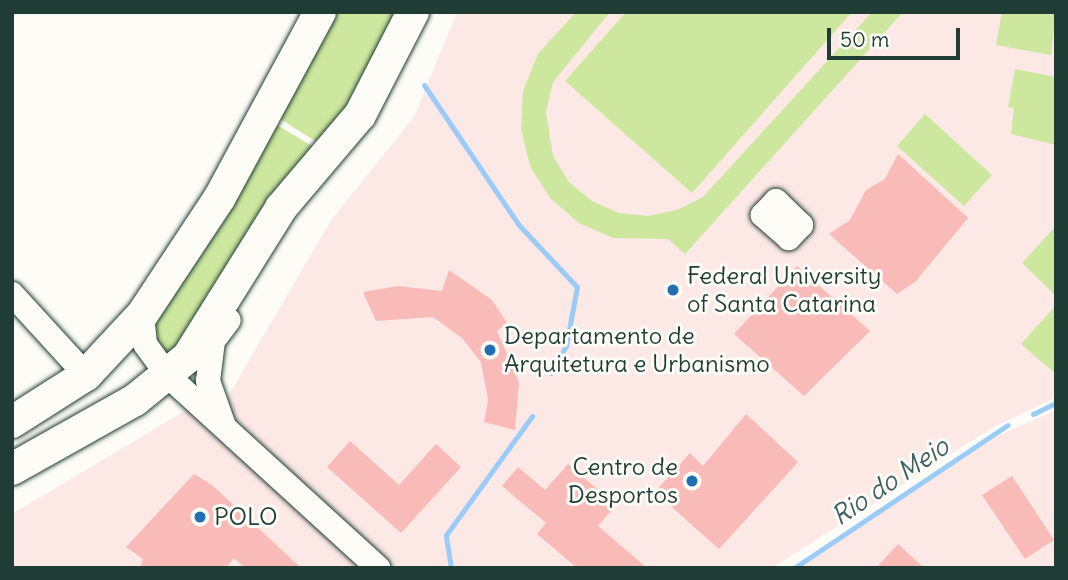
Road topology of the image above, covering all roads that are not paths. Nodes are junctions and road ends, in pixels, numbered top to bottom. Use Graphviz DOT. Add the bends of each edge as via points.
graph roads {
  1 [pos="320,12"];
  2 [pos="413,12"];
  3 [pos="270,225"];
  4 [pos="12,294"];
  5 [pos="142,315"];
  6 [pos="181,375"];
  7 [pos="86,376"];
  8 [pos="48,402"];
  9 [pos="12,422"];
  10 [pos="224,426"];
  11 [pos="80,430"];
  12 [pos="12,468"];
  13 [pos="12,488"];
  14 [pos="378,568"];
  1 -- 5 [label="main road" via="220,197"];
  2 -- 3 [label="main road" via="360,115"];
  3 -- 6 [label="main road"];
  3 -- 10 [label="street" via="250,286 213,341 208,381"];
  4 -- 7 [label="street"];
  5 -- 6 [label="street" via="145,344"];
  5 -- 7 [label="main road"];
  6 -- 10 [label="street"];
  6 -- 10 [label="street" via="188,376"];
  6 -- 11 [label="main road"];
  7 -- 8 [label="main road"];
  8 -- 9 [label="main road"];
  8 -- 11 [label="main road"];
  10 -- 14 [label="street"];
  11 -- 12 [label="main road"];
  11 -- 13 [label="main road" via="85,450"];
}
